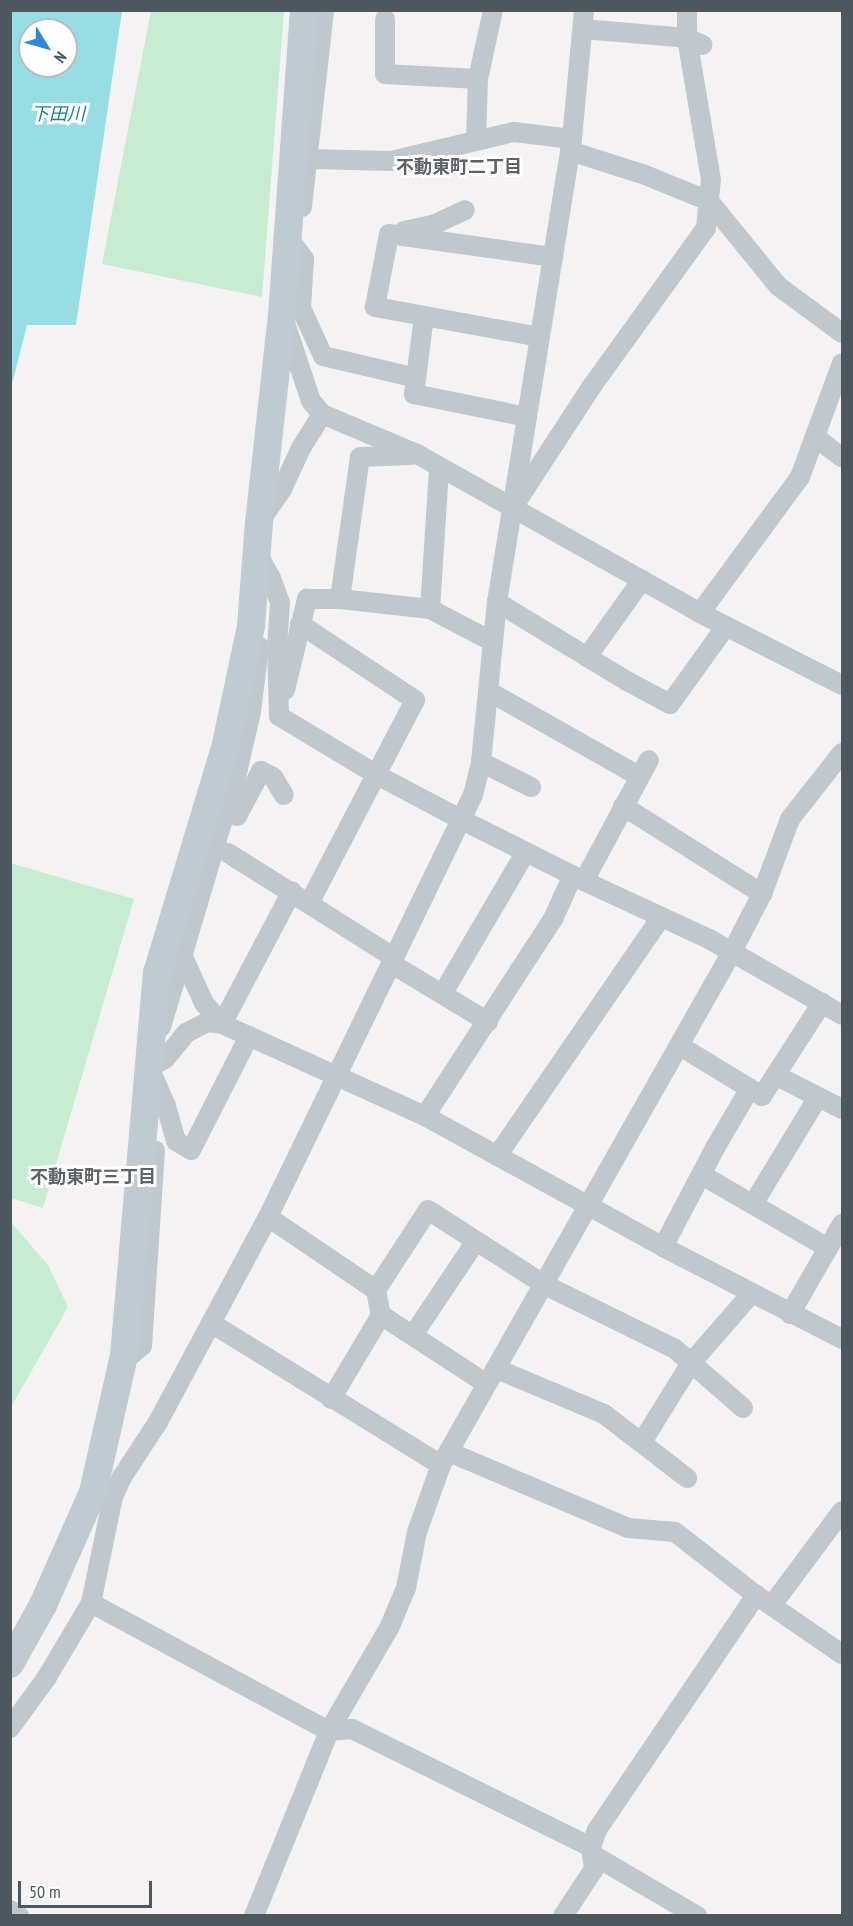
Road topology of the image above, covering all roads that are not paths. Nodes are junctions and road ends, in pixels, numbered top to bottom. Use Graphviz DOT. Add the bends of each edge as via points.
graph roads {
  1 [pos="304,10"];
  2 [pos="324,10"];
  3 [pos="493,10"];
  4 [pos="687,10"];
  5 [pos="385,19"];
  6 [pos="583,20"];
  7 [pos="695,42"];
  8 [pos="478,79"];
  9 [pos="476,139"];
  10 [pos="571,145"];
  11 [pos="309,159"];
  12 [pos="709,201"];
  13 [pos="465,210"];
  14 [pos="389,234"];
  15 [pos="296,248"];
  16 [pos="553,257"];
  17 [pos="283,275"];
  18 [pos="282,316"];
  19 [pos="424,316"];
  20 [pos="843,333"];
  21 [pos="540,337"];
  22 [pos="843,363"];
  23 [pos="416,378"];
  24 [pos="322,414"];
  25 [pos="527,417"];
  26 [pos="815,437"];
  27 [pos="417,454"];
  28 [pos="843,457"];
  29 [pos="439,468"];
  30 [pos="513,507"];
  31 [pos="259,523"];
  32 [pos="257,552"];
  33 [pos="642,580"];
  34 [pos="340,599"];
  35 [pos="497,602"];
  36 [pos="430,609"];
  37 [pos="700,613"];
  38 [pos="300,624"];
  39 [pos="726,626"];
  40 [pos="493,642"];
  41 [pos="587,657"];
  42 [pos="843,685"];
  43 [pos="488,691"];
  44 [pos="279,716"];
  45 [pos="843,753"];
  46 [pos="232,756"];
  47 [pos="481,762"];
  48 [pos="377,775"];
  49 [pos="531,787"];
  50 [pos="284,795"];
  51 [pos="623,806"];
  52 [pos="237,816"];
  53 [pos="462,820"];
  54 [pos="228,853"];
  55 [pos="525,853"];
  56 [pos="578,878"];
  57 [pos="203,887"];
  58 [pos="292,891"];
  59 [pos="762,894"];
  60 [pos="310,902"];
  61 [pos="661,917"];
  62 [pos="732,952"];
  63 [pos="183,957"];
  64 [pos="394,961"];
  65 [pos="443,993"];
  66 [pos="822,1003"];
  67 [pos="843,1015"];
  68 [pos="488,1022"];
  69 [pos="222,1024"];
  70 [pos="249,1036"];
  71 [pos="680,1046"];
  72 [pos="338,1075"];
  73 [pos="153,1076"];
  74 [pos="777,1076"];
  75 [pos="750,1088"];
  76 [pos="818,1096"];
  77 [pos="843,1109"];
  78 [pos="425,1116"];
  79 [pos="497,1156"];
  80 [pos="702,1175"];
  81 [pos="753,1204"];
  82 [pos="589,1208"];
  83 [pos="268,1217"];
  84 [pos="843,1224"];
  85 [pos="476,1240"];
  86 [pos="663,1247"];
  87 [pos="828,1248"];
  88 [pos="545,1285"];
  89 [pos="376,1290"];
  90 [pos="752,1294"];
  91 [pos="790,1314"];
  92 [pos="381,1315"];
  93 [pos="211,1323"];
  94 [pos="414,1335"];
  95 [pos="843,1339"];
  96 [pos="691,1363"];
  97 [pos="492,1377"];
  98 [pos="331,1399"];
  99 [pos="743,1408"];
  100 [pos="642,1442"];
  101 [pos="445,1459"];
  102 [pos="687,1478"];
  103 [pos="103,1494"];
  104 [pos="843,1511"];
  105 [pos="764,1600"];
  106 [pos="91,1603"];
  107 [pos="843,1653"];
  108 [pos="10,1664"];
  109 [pos="10,1728"];
  110 [pos="329,1731"];
  111 [pos="592,1851"];
  112 [pos="10,1910"];
  113 [pos="20,1916"];
  114 [pos="254,1916"];
  115 [pos="563,1916"];
  116 [pos="697,1916"];
  1 -- 17 [label="street"];
  2 -- 11 [label="street"];
  3 -- 8 [label="street"];
  4 -- 7 [label="street"];
  5 -- 8 [label="street" via="385,74"];
  6 -- 7 [label="street"];
  6 -- 10 [label="street"];
  7 -- 12 [label="street" via="711,180"];
  8 -- 9 [label="street"];
  9 -- 10 [label="street" via="514,132"];
  9 -- 11 [label="street" via="391,160"];
  10 -- 12 [label="street"];
  10 -- 16 [label="street"];
  11 -- 15 [label="street"];
  12 -- 20 [label="street" via="778,286"];
  12 -- 30 [label="street" via="706,228 592,386"];
  13 -- 14 [label="street" via="433,225"];
  14 -- 16 [label="street"];
  14 -- 19 [label="street" via="375,307"];
  15 -- 17 [label="street"];
  15 -- 23 [label="street" via="304,260 301,309 323,356"];
  16 -- 21 [label="street"];
  17 -- 18 [label="street"];
  18 -- 24 [label="street" via="311,400"];
  18 -- 31 [label="street"];
  19 -- 21 [label="street"];
  19 -- 23 [label="street"];
  21 -- 25 [label="street"];
  22 -- 26 [label="street"];
  23 -- 25 [label="street" via="414,394"];
  24 -- 27 [label="street"];
  24 -- 31 [label="street"];
  25 -- 30 [label="street"];
  26 -- 28 [label="street"];
  26 -- 37 [label="street" via="800,477"];
  27 -- 29 [label="street"];
  27 -- 34 [label="street" via="360,457"];
  29 -- 30 [label="street"];
  29 -- 36 [label="street"];
  30 -- 33 [label="street"];
  30 -- 35 [label="street"];
  31 -- 32 [label="street"];
  32 -- 44 [label="street" via="280,603"];
  32 -- 46 [label="street" via="251,626"];
  33 -- 37 [label="street"];
  33 -- 41 [label="street"];
  34 -- 36 [label="street"];
  34 -- 38 [label="street" via="307,599"];
  35 -- 40 [label="street"];
  35 -- 41 [label="street"];
  36 -- 40 [label="street"];
  37 -- 39 [label="street"];
  38 -- 44 [label="street"];
  38 -- 48 [label="street" via="415,700"];
  39 -- 41 [label="street" via="670,704"];
  39 -- 42 [label="street"];
  40 -- 43 [label="street"];
  43 -- 47 [label="street"];
  43 -- 51 [label="street" via="644,768"];
  44 -- 48 [label="street"];
  45 -- 59 [label="street" via="790,819"];
  46 -- 52 [label="street"];
  46 -- 57 [label="street"];
  46 -- 73 [label="street" via="157,973"];
  47 -- 49 [label="street"];
  47 -- 53 [label="street"];
  48 -- 53 [label="street"];
  48 -- 60 [label="street"];
  50 -- 52 [label="street" via="273,777 261,771"];
  51 -- 56 [label="street"];
  51 -- 59 [label="street"];
  52 -- 54 [label="street"];
  53 -- 55 [label="street"];
  53 -- 64 [label="street"];
  54 -- 57 [label="street"];
  54 -- 58 [label="street"];
  55 -- 56 [label="street"];
  55 -- 65 [label="street"];
  56 -- 61 [label="street"];
  56 -- 68 [label="street"];
  57 -- 63 [label="street"];
  58 -- 60 [label="street"];
  58 -- 69 [label="street"];
  59 -- 62 [label="street"];
  60 -- 64 [label="street"];
  61 -- 62 [label="street"];
  61 -- 79 [label="street"];
  62 -- 66 [label="street"];
  62 -- 71 [label="street"];
  63 -- 69 [label="street" via="204,1003"];
  63 -- 73 [label="street"];
  64 -- 65 [label="street"];
  64 -- 72 [label="street"];
  65 -- 68 [label="street"];
  66 -- 67 [label="street"];
  66 -- 74 [label="street"];
  68 -- 78 [label="street"];
  69 -- 70 [label="street"];
  69 -- 73 [label="street" via="208,1022 186,1034"];
  70 -- 72 [label="street"];
  70 -- 73 [label="street" via="190,1150 176,1141"];
  71 -- 75 [label="street"];
  71 -- 82 [label="street"];
  72 -- 78 [label="street"];
  72 -- 83 [label="street"];
  73 -- 103 [label="street" via="124,1356"];
  74 -- 75 [label="street" via="762,1096"];
  74 -- 76 [label="street"];
  75 -- 80 [label="street"];
  76 -- 77 [label="street"];
  76 -- 81 [label="street"];
  78 -- 79 [label="street"];
  79 -- 82 [label="street"];
  80 -- 81 [label="street"];
  80 -- 86 [label="street"];
  81 -- 87 [label="street"];
  82 -- 86 [label="street"];
  82 -- 88 [label="street"];
  83 -- 89 [label="street"];
  83 -- 93 [label="street"];
  84 -- 87 [label="street"];
  85 -- 88 [label="street"];
  85 -- 89 [label="street" via="428,1210"];
  85 -- 94 [label="street"];
  86 -- 90 [label="street"];
  87 -- 91 [label="street"];
  88 -- 96 [label="street" via="675,1349"];
  88 -- 97 [label="street"];
  89 -- 92 [label="street"];
  90 -- 91 [label="street"];
  90 -- 96 [label="street"];
  91 -- 95 [label="street"];
  92 -- 94 [label="street"];
  92 -- 98 [label="street"];
  93 -- 98 [label="street"];
  93 -- 103 [label="street" via="158,1422 122,1477"];
  94 -- 97 [label="street"];
  96 -- 99 [label="street"];
  96 -- 100 [label="street"];
  97 -- 100 [label="street" via="604,1414"];
  97 -- 101 [label="street"];
  98 -- 101 [label="street"];
  100 -- 102 [label="street"];
  101 -- 105 [label="street" via="628,1528 675,1532"];
  101 -- 110 [label="street" via="417,1532 406,1588 390,1626"];
  103 -- 106 [label="street"];
  103 -- 108 [label="street"];
  104 -- 105 [label="street"];
  105 -- 107 [label="street"];
  105 -- 111 [label="street" via="597,1830"];
  106 -- 109 [label="street" via="47,1677"];
  106 -- 110 [label="street"];
  110 -- 111 [label="street" via="352,1729"];
  110 -- 114 [label="street"];
  111 -- 115 [label="street" via="594,1869"];
  111 -- 116 [label="street"];
  112 -- 113 [label="street"];
}
